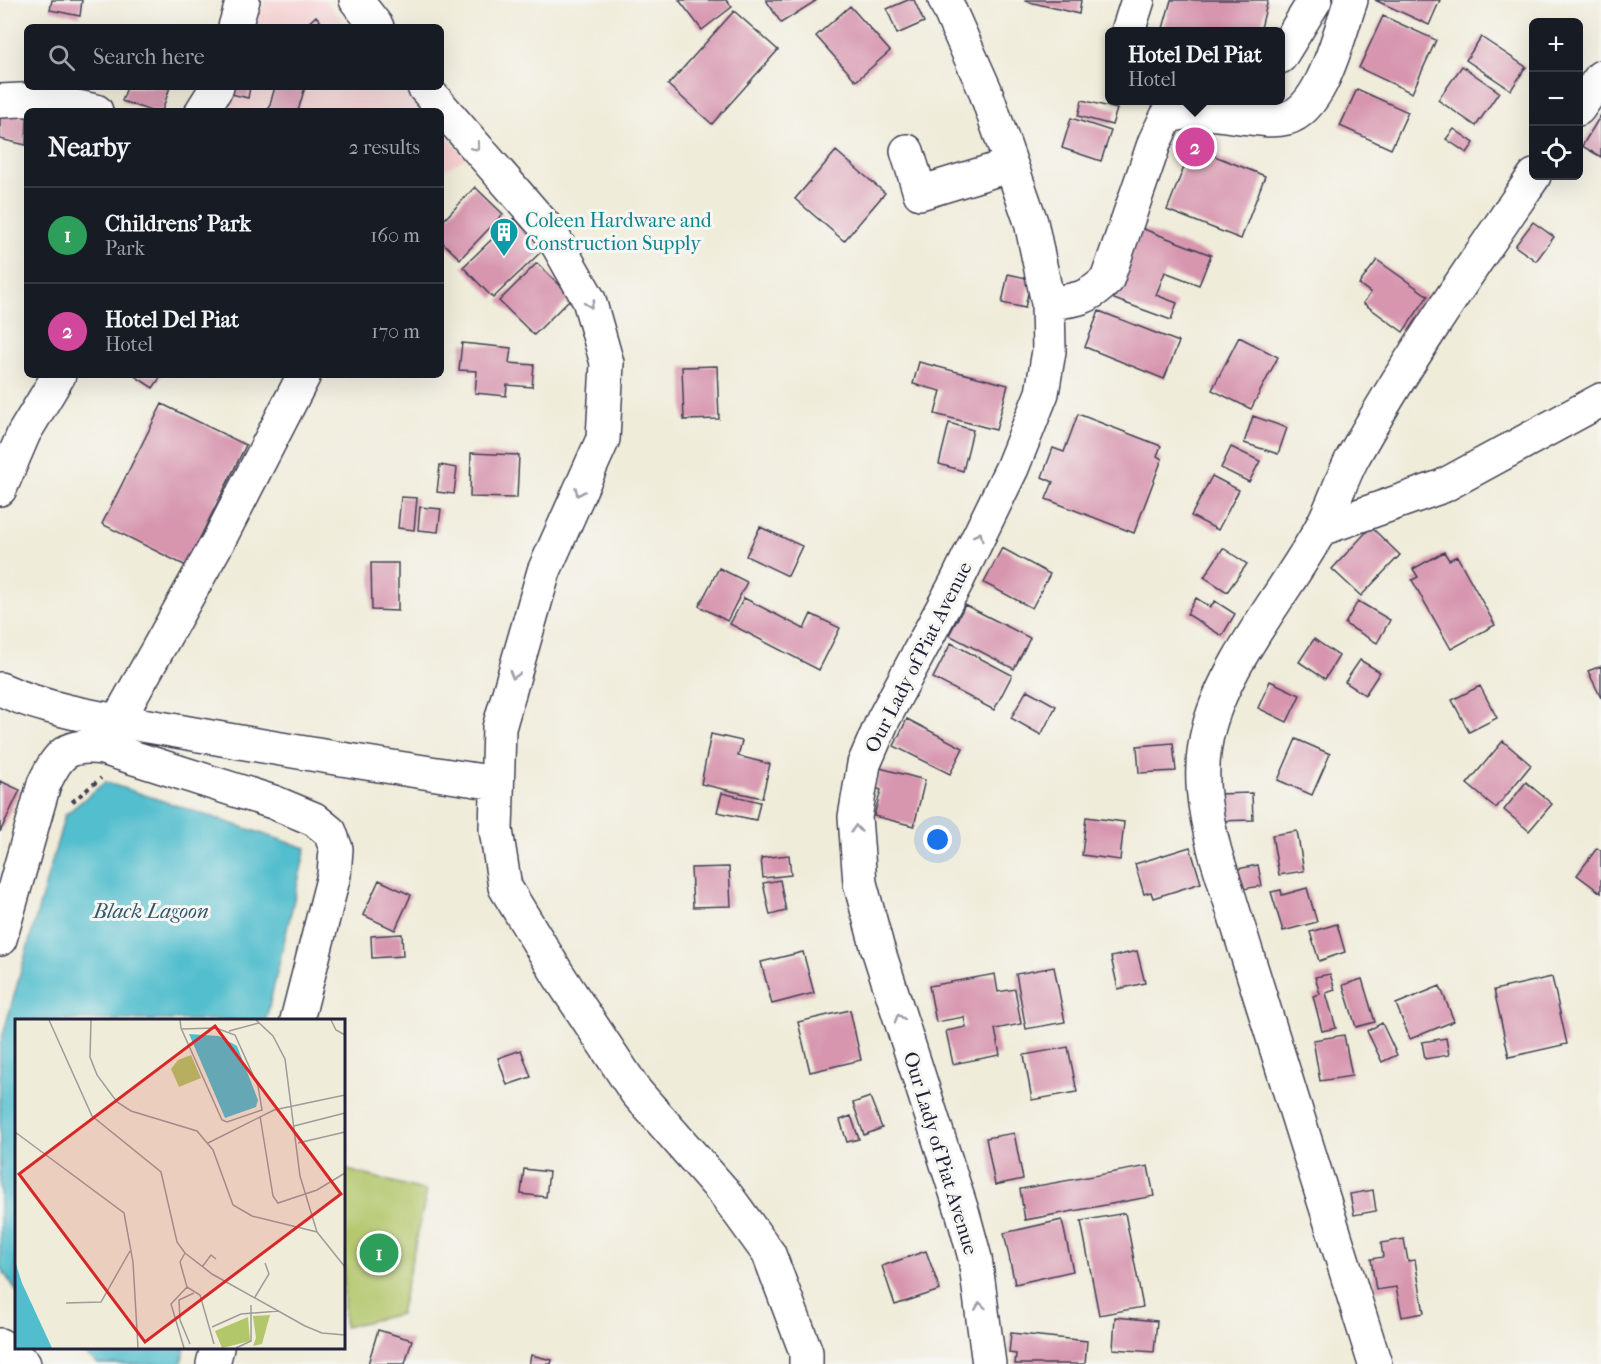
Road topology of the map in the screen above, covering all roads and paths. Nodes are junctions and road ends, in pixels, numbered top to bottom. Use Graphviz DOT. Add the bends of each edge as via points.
graph roads {
  1 [pos="243,0"];
  2 [pos="356,0"];
  3 [pos="945,0"];
  4 [pos="1138,0"];
  5 [pos="1315,0"];
  6 [pos="1351,0"];
  7 [pos="236,24"];
  8 [pos="375,24"];
  9 [pos="1129,27"];
  10 [pos="1285,50"];
  11 [pos="1601,77"];
  12 [pos="215,90"];
  13 [pos="427,90"];
  14 [pos="0,101"];
  15 [pos="1583,102"];
  16 [pos="82,108"];
  17 [pos="204,108"];
  18 [pos="442,108"];
  19 [pos="1166,109"];
  20 [pos="444,110"];
  21 [pos="907,151"];
  22 [pos="1011,165"];
  23 [pos="1531,180"];
  24 [pos="1048,303"];
  25 [pos="56,378"];
  26 [pos="302,378"];
  27 [pos="1601,400"];
  28 [pos="12,429"];
  29 [pos="0,489"];
  30 [pos="1321,529"];
  31 [pos="11,694"];
  32 [pos="118,720"];
  33 [pos="81,745"];
  34 [pos="496,783"];
  35 [pos="0,939"];
  36 [pos="297,1019"];
  37 [pos="0,1345"];
  38 [pos="217,1349"];
  39 [pos="24,1364"];
  40 [pos="213,1364"];
  41 [pos="806,1364"];
  42 [pos="989,1364"];
  43 [pos="1375,1364"];
  1 -- 7 [label="street"];
  2 -- 8 [label="street"];
  3 -- 22 [label="street, Our Lady of Piat Avenue" via="985,90"];
  4 -- 9 [label="street"];
  5 -- 10 [label="street"];
  6 -- 19 [label="street" via="1316,95 1305,109 1271,120"];
  11 -- 15 [label="street"];
  12 -- 17 [label="street"];
  13 -- 18 [label="street, one-way"];
  14 -- 16 [label="street" via="42,99"];
  19 -- 24 [label="street" via="1107,280 1093,294 1078,300"];
  20 -- 34 [label="street, one-way" via="551,233 589,300 607,363 603,439 544,571 499,728"];
  21 -- 22 [label="street" via="920,193"];
  22 -- 24 [label="street, Our Lady of Piat Avenue" via="1031,222"];
  23 -- 30 [label="street" via="1462,281 1352,460"];
  42 -- 24 [label="street, Our Lady of Piat Avenue, one-way" via="975,1258 877,946 860,883 855,817 864,764 875,738 1012,468 1042,393 1049,351"];
  25 -- 28 [label="street"];
  26 -- 32 [label="street" via="219,540"];
  27 -- 30 [label="street" via="1443,486"];
  28 -- 29 [label="street"];
  30 -- 43 [label="street" via="1232,672 1209,725 1202,780 1205,815 1215,852"];
  31 -- 32 [label="street" via="70,712"];
  31 -- 33 [label="street" via="50,728"];
  32 -- 34 [label="street" via="273,750"];
  33 -- 35 [label="street" via="59,757 44,784"];
  33 -- 36 [label="street" via="103,748 273,802 314,819 330,832 336,849 334,874"];
  34 -- 41 [label="street" via="496,830 505,887 636,1092 724,1192 769,1254 806,1352"];
  37 -- 39 [label="street"];
  38 -- 40 [label="street"];
}
